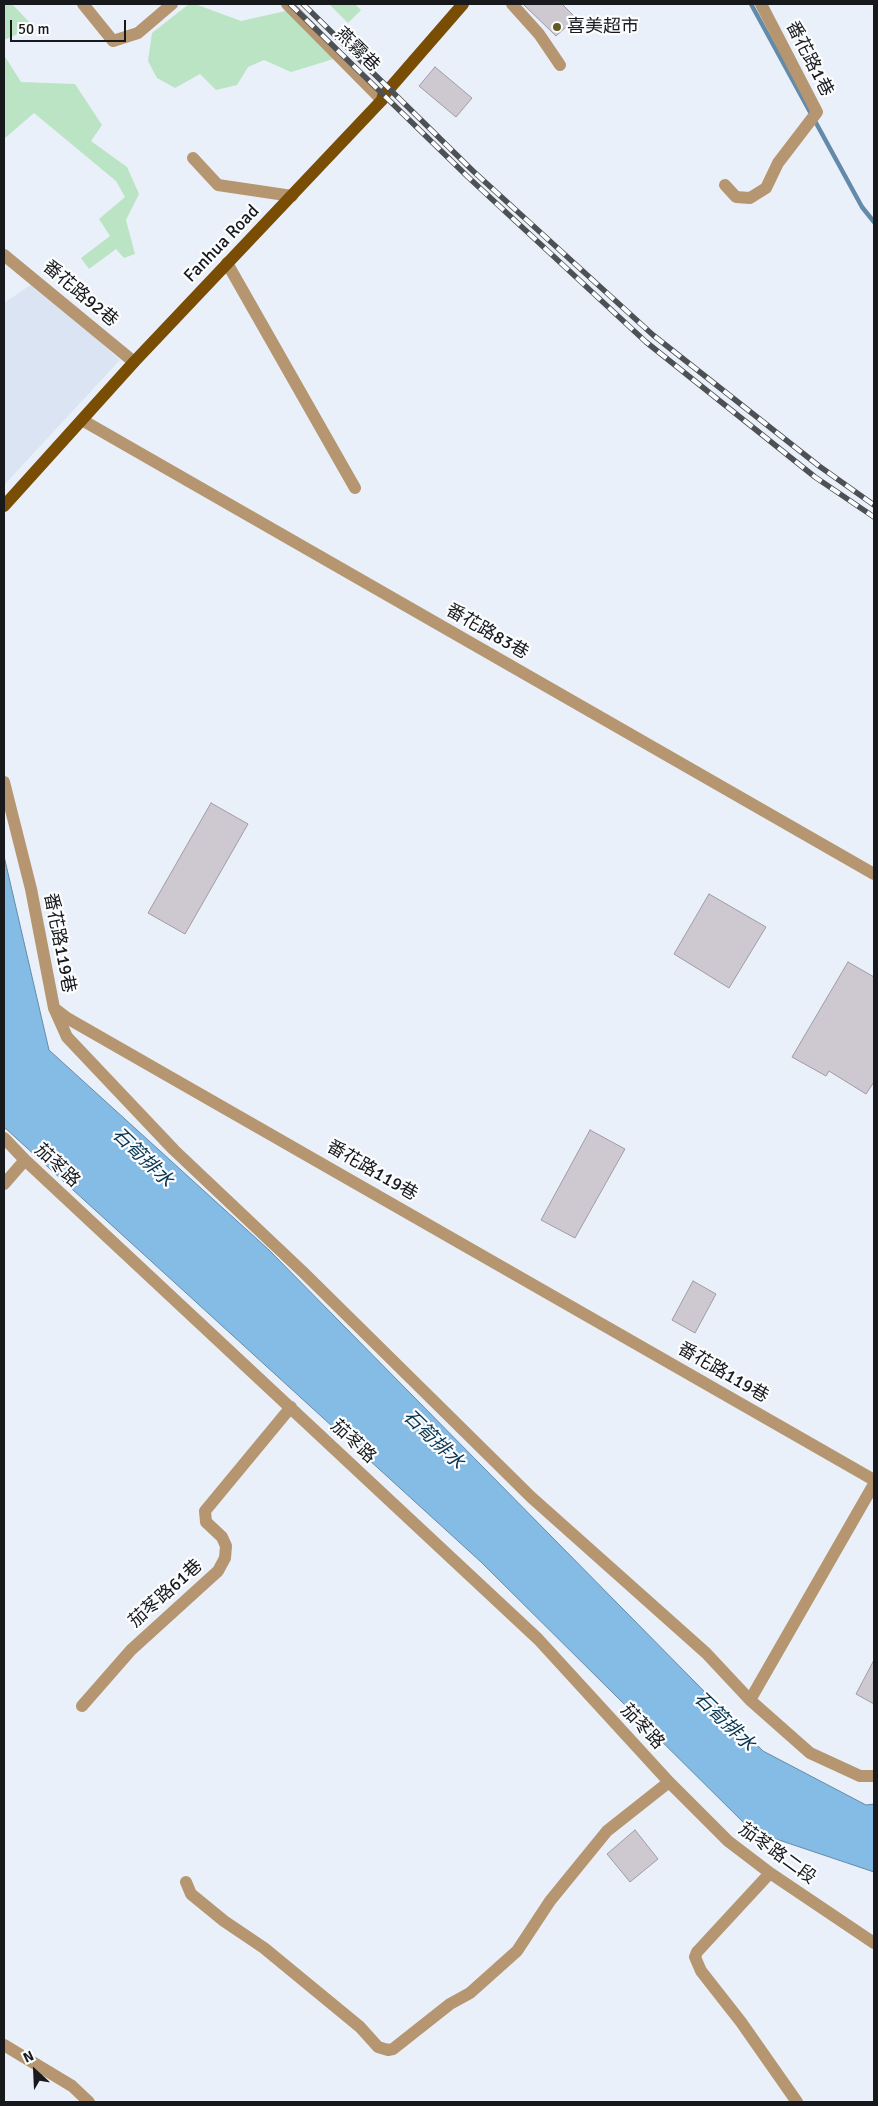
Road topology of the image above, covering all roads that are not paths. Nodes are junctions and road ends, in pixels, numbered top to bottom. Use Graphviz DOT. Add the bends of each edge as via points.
graph roads {
  1 [pos="83,4"];
  2 [pos="172,4"];
  3 [pos="286,4"];
  4 [pos="463,4"];
  5 [pos="512,4"];
  6 [pos="761,4"];
  7 [pos="560,65"];
  8 [pos="382,100"];
  9 [pos="193,158"];
  10 [pos="725,185"];
  11 [pos="292,196"];
  12 [pos="4,255"];
  13 [pos="227,262"];
  14 [pos="134,362"];
  15 [pos="82,420"];
  16 [pos="355,488"];
  17 [pos="4,506"];
  18 [pos="4,782"];
  19 [pos="874,874"];
  20 [pos="54,1008"];
  21 [pos="4,1138"];
  22 [pos="25,1160"];
  23 [pos="4,1184"];
  24 [pos="290,1407"];
  25 [pos="874,1480"];
  26 [pos="874,1484"];
  27 [pos="750,1700"];
  28 [pos="82,1706"];
  29 [pos="874,1776"];
  30 [pos="669,1782"];
  31 [pos="770,1873"];
  32 [pos="186,1882"];
  33 [pos="874,1942"];
  34 [pos="4,2045"];
  35 [pos="89,2102"];
  36 [pos="798,2102"];
  1 -- 2 [label="street" via="113,41 138,32"];
  3 -- 8 [label="street, 燕霧巷"];
  4 -- 8 [label="main road, Fanhua Road"];
  5 -- 7 [label="street" via="539,34"];
  6 -- 10 [label="street, 番花路1巷" via="817,112 778,163 766,188 750,198 736,197"];
  8 -- 11 [label="main road, Fanhua Road"];
  9 -- 11 [label="street" via="218,186"];
  11 -- 13 [label="main road, Fanhua Road"];
  12 -- 14 [label="street, 番花路92巷"];
  13 -- 14 [label="main road, Fanhua Road"];
  13 -- 16 [label="street"];
  14 -- 15 [label="main road, Fanhua Road"];
  15 -- 17 [label="main road, Fanhua Road"];
  15 -- 19 [label="street, 番花路83巷"];
  18 -- 20 [label="street, 番花路119巷" via="31,889"];
  20 -- 25 [label="street, 番花路119巷"];
  20 -- 27 [label="street" via="67,1038 174,1150 531,1497 706,1653"];
  21 -- 22 [label="street, 茄苳路"];
  22 -- 23 [label="street"];
  22 -- 24 [label="street, 茄苳路"];
  24 -- 28 [label="street, 茄苳路61巷" via="205,1511 206,1522 222,1537 226,1546 225,1558 218,1571 131,1650"];
  24 -- 30 [label="street, 茄苳路" via="538,1639"];
  26 -- 27 [label="street"];
  27 -- 29 [label="street" via="810,1753 860,1776"];
  30 -- 31 [label="street, 茄苳路二段" via="728,1841"];
  30 -- 32 [label="street" via="606,1830 550,1901 517,1951 470,1993 450,2004 393,2049 378,2047 360,2027 264,1948 192,1894"];
  31 -- 33 [label="street, 茄苳路二段"];
  31 -- 36 [label="street" via="696,1952 695,1957 701,1970"];
  34 -- 35 [label="street" via="72,2086"];
}
